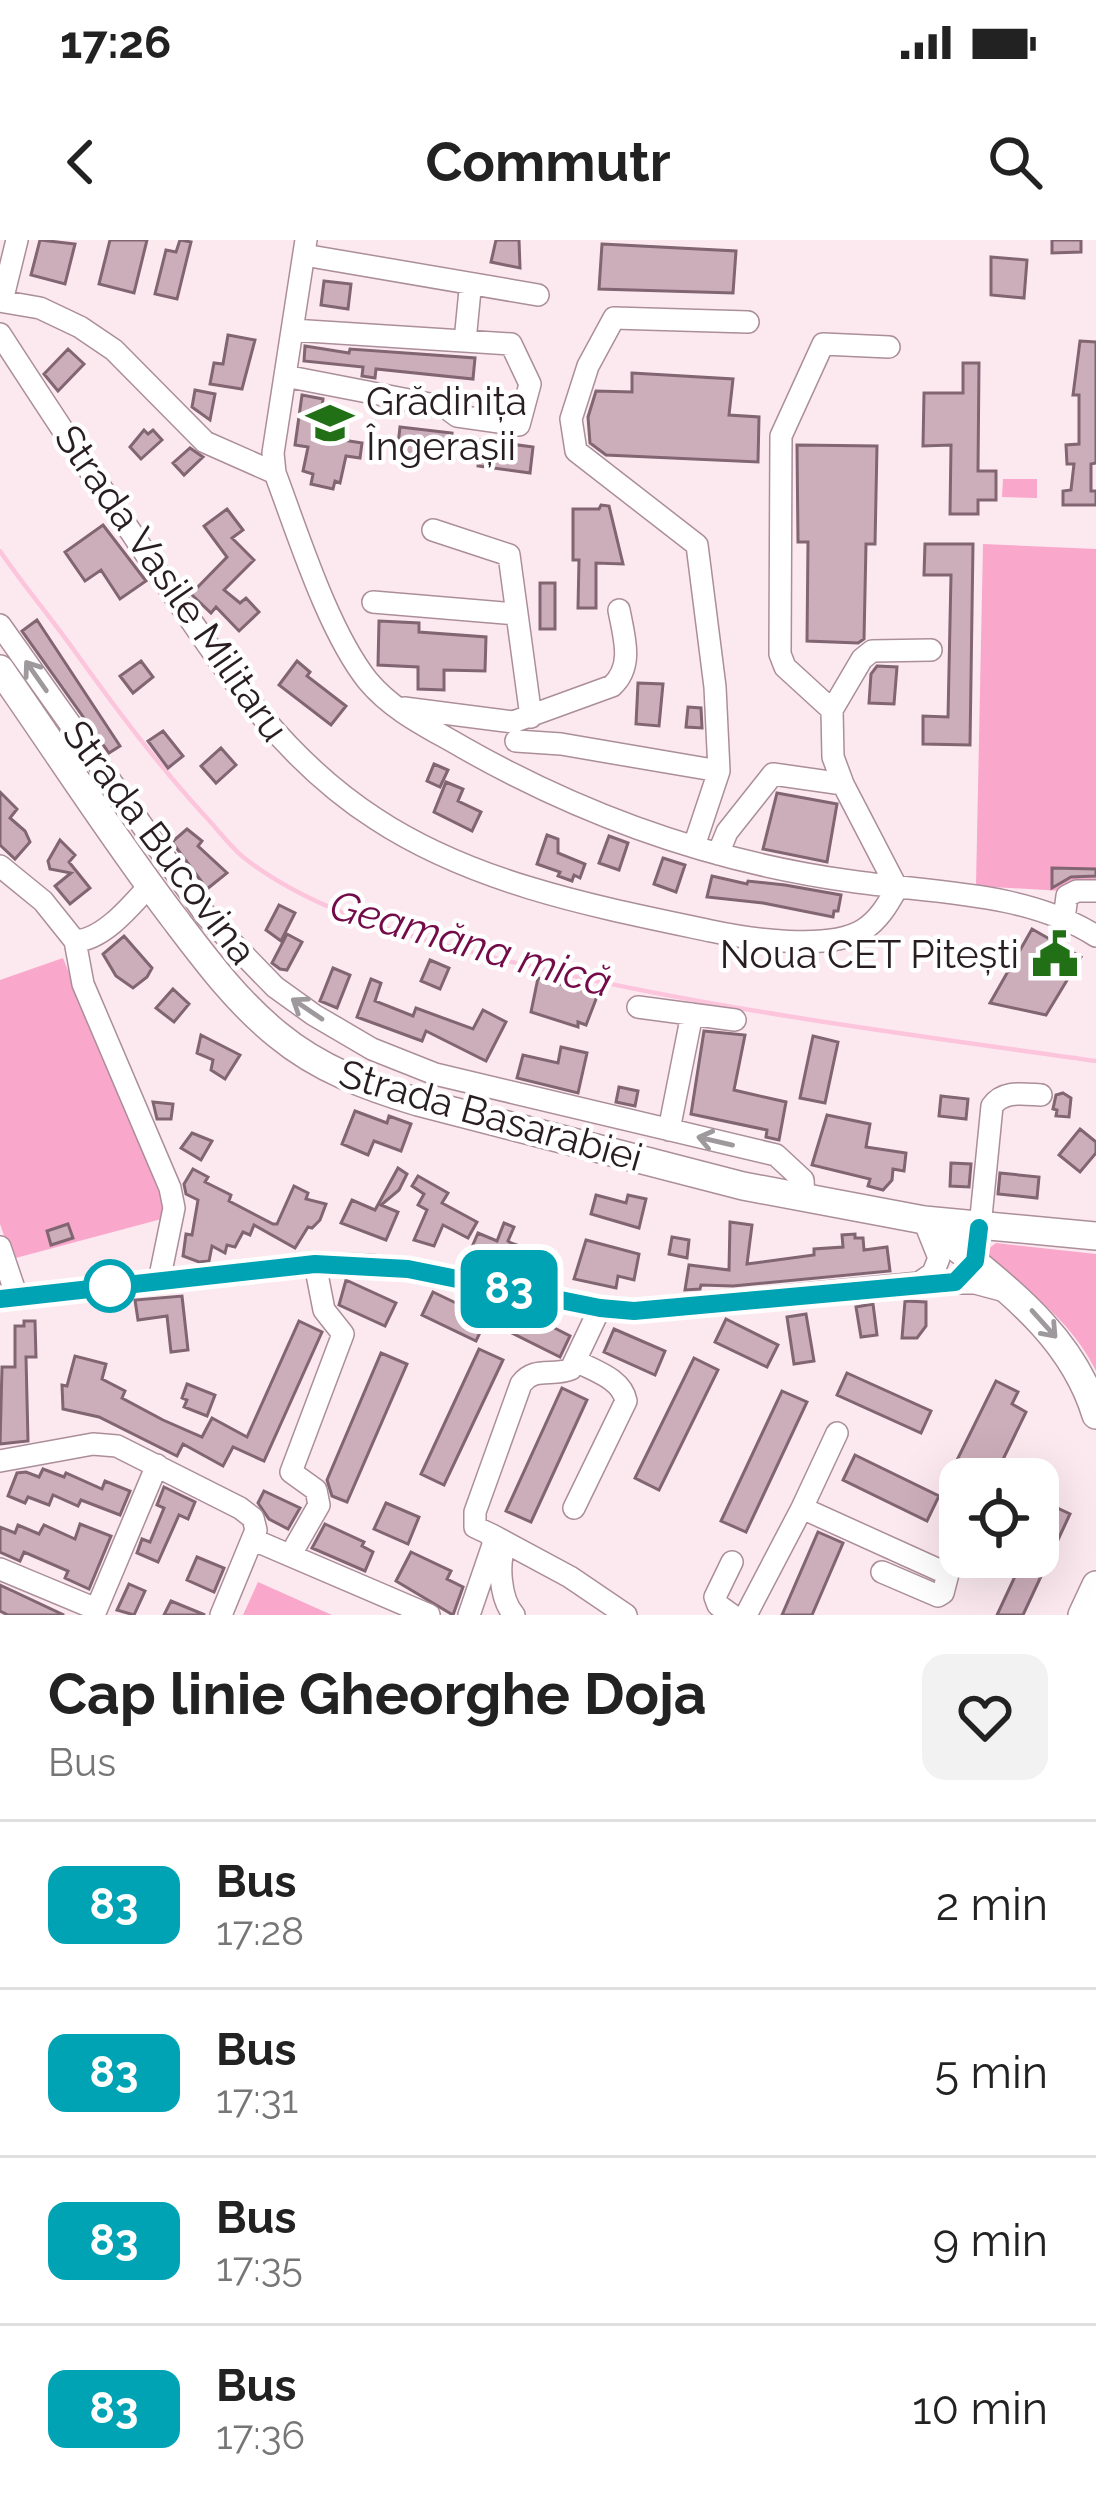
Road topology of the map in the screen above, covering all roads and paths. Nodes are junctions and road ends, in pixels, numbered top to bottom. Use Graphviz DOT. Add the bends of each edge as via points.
graph roads {
  1 [pos="17,240"];
  2 [pos="305,248"];
  3 [pos="468,283"];
  4 [pos="538,295"];
  5 [pos="1,302"];
  6 [pos="748,322"];
  7 [pos="292,330"];
  8 [pos="0,334"];
  9 [pos="465,341"];
  10 [pos="889,347"];
  11 [pos="285,376"];
  12 [pos="275,473"];
  13 [pos="433,530"];
  14 [pos="373,602"];
  15 [pos="620,610"];
  16 [pos="514,614"];
  17 [pos="0,625"];
  18 [pos="932,650"];
  19 [pos="0,669"];
  20 [pos="391,706"];
  21 [pos="832,710"];
  22 [pos="520,726"];
  23 [pos="500,768"];
  24 [pos="719,771"];
  25 [pos="843,784"];
  26 [pos="108,803"];
  27 [pos="694,846"];
  28 [pos="718,854"];
  29 [pos="0,866"];
  30 [pos="149,886"];
  31 [pos="897,888"];
  32 [pos="1096,892"];
  33 [pos="1064,919"];
  34 [pos="1096,936"];
  35 [pos="75,941"];
  36 [pos="638,1007"];
  37 [pos="692,1014"];
  38 [pos="735,1020"];
  39 [pos="1041,1095"];
  40 [pos="669,1130"];
  41 [pos="804,1198"];
  42 [pos="924,1220"];
  43 [pos="979,1228"];
  44 [pos="1096,1236"];
  45 [pos="0,1247"];
  46 [pos="315,1264"];
  47 [pos="964,1273"];
  48 [pos="159,1281"];
  49 [pos="919,1283"];
  50 [pos="8,1298"];
  51 [pos="600,1308"];
  52 [pos="578,1362"];
  53 [pos="1096,1415"];
  54 [pos="837,1432"];
  55 [pos="0,1461"];
  56 [pos="157,1465"];
  57 [pos="574,1508"];
  58 [pos="802,1508"];
  59 [pos="499,1539"];
  60 [pos="254,1540"];
  61 [pos="291,1554"];
  62 [pos="732,1562"];
  63 [pos="0,1569"];
  64 [pos="939,1570"];
  65 [pos="882,1572"];
  66 [pos="949,1578"];
  67 [pos="1096,1585"];
  68 [pos="95,1612"];
  69 [pos="221,1615"];
  70 [pos="429,1615"];
  71 [pos="469,1615"];
  72 [pos="514,1615"];
  73 [pos="626,1615"];
  74 [pos="732,1615"];
  75 [pos="746,1615"];
  76 [pos="1082,1615"];
  1 -- 5 [label="street"];
  2 -- 3 [label="street"];
  2 -- 7 [label="street"];
  3 -- 4 [label="street"];
  3 -- 9 [label="street"];
  5 -- 12 [label="street" via="40,308 80,327 205,442"];
  6 -- 24 [label="street" via="614,318 571,419 576,451 697,545"];
  7 -- 9 [label="street"];
  7 -- 11 [label="street"];
  8 -- 31 [label="street, Strada Vasile Militaru" via="239,692 293,754 379,822 508,880 770,940 862,931"];
  9 -- 11 [label="street" via="511,344 530,384 519,425"];
  10 -- 21 [label="street" via="823,344 781,436 780,654"];
  11 -- 12 [label="street"];
  12 -- 20 [label="street" via="335,621 364,676"];
  13 -- 16 [label="street" via="509,555"];
  14 -- 16 [label="street"];
  15 -- 22 [label="street" via="624,675"];
  16 -- 22 [label="street"];
  26 -- 17 [label="street, Strada Bucovina, one-way"];
  18 -- 21 [label="street" via="872,651"];
  19 -- 26 [label="main road, Strada Basarabiei"];
  20 -- 22 [label="street"];
  20 -- 23 [label="street"];
  21 -- 25 [label="street"];
  22 -- 23 [label="street"];
  22 -- 24 [label="street" via="561,744"];
  23 -- 27 [label="street" via="623,825"];
  24 -- 27 [label="street"];
  25 -- 28 [label="street" via="773,774"];
  25 -- 31 [label="street"];
  26 -- 30 [label="main road, Strada Basarabiei"];
  40 -- 26 [label="street, Strada Bucovina, one-way" via="435,1074 372,1049 275,987"];
  27 -- 28 [label="street"];
  28 -- 31 [label="street"];
  29 -- 35 [label="street"];
  30 -- 35 [label="street" via="96,934"];
  30 -- 41 [label="main road, Strada Basarabiei" via="247,1008 351,1079"];
  31 -- 33 [label="street" via="1041,908"];
  32 -- 33 [label="street" via="1067,896"];
  33 -- 34 [label="street"];
  35 -- 48 [label="street" via="83,984 170,1187 174,1208"];
  36 -- 37 [label="street"];
  37 -- 38 [label="street"];
  37 -- 40 [label="street"];
  39 -- 43 [label="street" via="1012,1094 992,1106"];
  41 -- 40 [label="street, Strada Bucovina, one-way" via="803,1180 776,1155"];
  41 -- 42 [label="main road, Strada Basarabiei"];
  42 -- 43 [label="main road, Strada Basarabiei"];
  42 -- 47 [label="main road"];
  42 -- 49 [label="street" via="939,1258"];
  43 -- 44 [label="main road, Strada Basarabiei"];
  43 -- 47 [label="street"];
  45 -- 50 [label="street"];
  46 -- 48 [label="street"];
  46 -- 51 [label="street" via="408,1269"];
  46 -- 61 [label="street" via="324,1310 343,1334 291,1472 316,1490 319,1505"];
  47 -- 49 [label="street"];
  47 -- 53 [label="main road, one-way" via="1010,1292 1042,1321 1069,1354"];
  48 -- 50 [label="street"];
  49 -- 51 [label="street" via="669,1310"];
  51 -- 52 [label="street"];
  52 -- 57 [label="street" via="615,1382 626,1400"];
  52 -- 59 [label="street" via="520,1384 475,1512 475,1527"];
  54 -- 58 [label="street"];
  55 -- 56 [label="street" via="92,1444"];
  56 -- 60 [label="street" via="253,1518"];
  56 -- 68 [label="street"];
  58 -- 64 [label="street"];
  58 -- 75 [label="street"];
  59 -- 71 [label="street"];
  59 -- 72 [label="street" via="504,1600"];
  59 -- 73 [label="street"];
  60 -- 61 [label="street"];
  60 -- 69 [label="street"];
  61 -- 70 [label="street"];
  62 -- 74 [label="street" via="715,1597"];
  63 -- 68 [label="street"];
  65 -- 66 [label="street" via="938,1596"];
  67 -- 76 [label="main road"];
}
